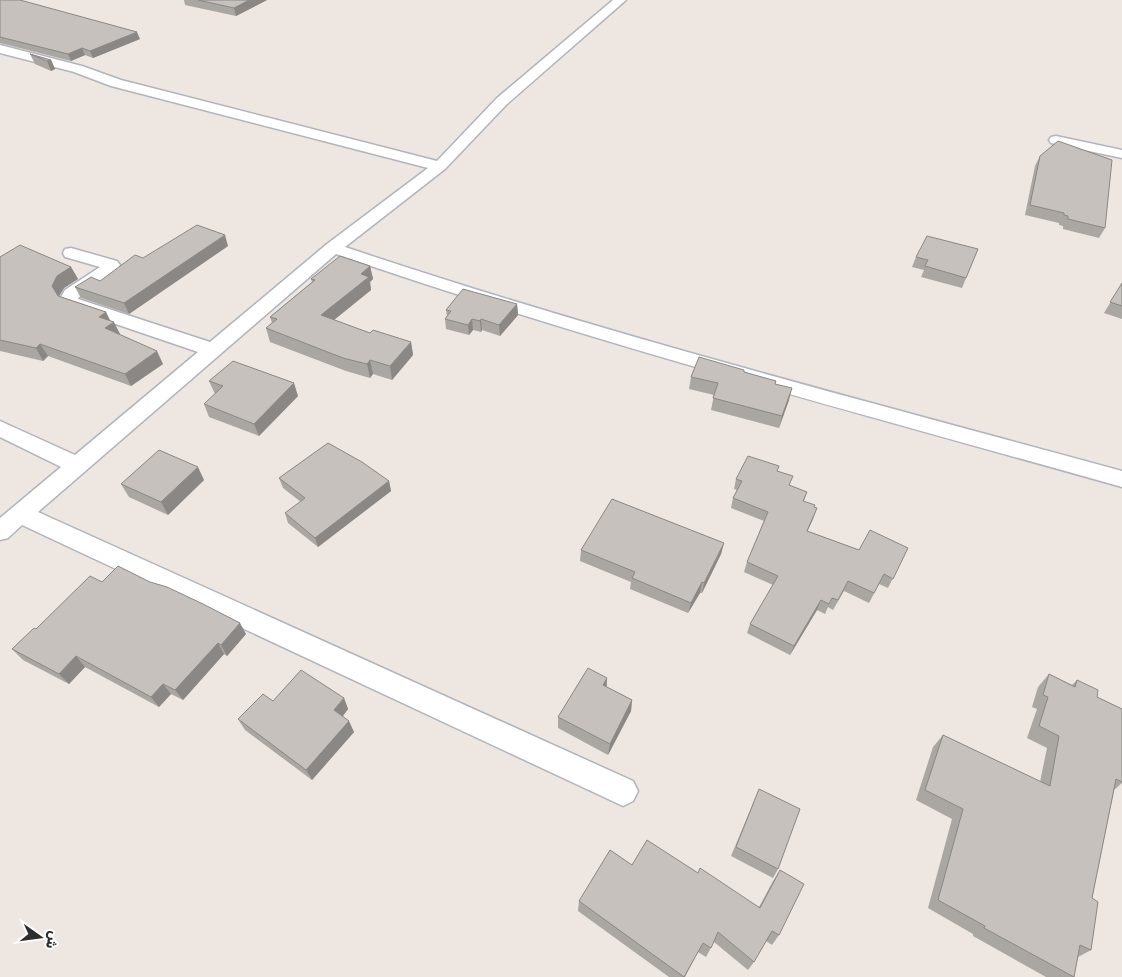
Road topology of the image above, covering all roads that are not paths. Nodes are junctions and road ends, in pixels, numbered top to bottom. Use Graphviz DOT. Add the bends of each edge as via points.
graph roads {
  1 [pos="620,0"];
  2 [pos="0,49"];
  3 [pos="1056,140"];
  4 [pos="1122,154"];
  5 [pos="440,166"];
  6 [pos="333,248"];
  7 [pos="71,253"];
  8 [pos="213,350"];
  9 [pos="0,428"];
  10 [pos="77,465"];
  11 [pos="1122,479"];
  12 [pos="20,514"];
  13 [pos="0,531"];
  14 [pos="623,792"];
  1 -- 5 [label="street" via="502,101"];
  2 -- 5 [label="street" via="78,69 116,83"];
  3 -- 4 [label="street"];
  5 -- 6 [label="street"];
  6 -- 8 [label="street"];
  6 -- 11 [label="street" via="442,285 722,367"];
  7 -- 8 [label="street" via="111,265 71,294 69,299 72,303"];
  8 -- 10 [label="street"];
  9 -- 10 [label="street"];
  10 -- 12 [label="street"];
  12 -- 13 [label="street"];
  12 -- 14 [label="street"];
}
